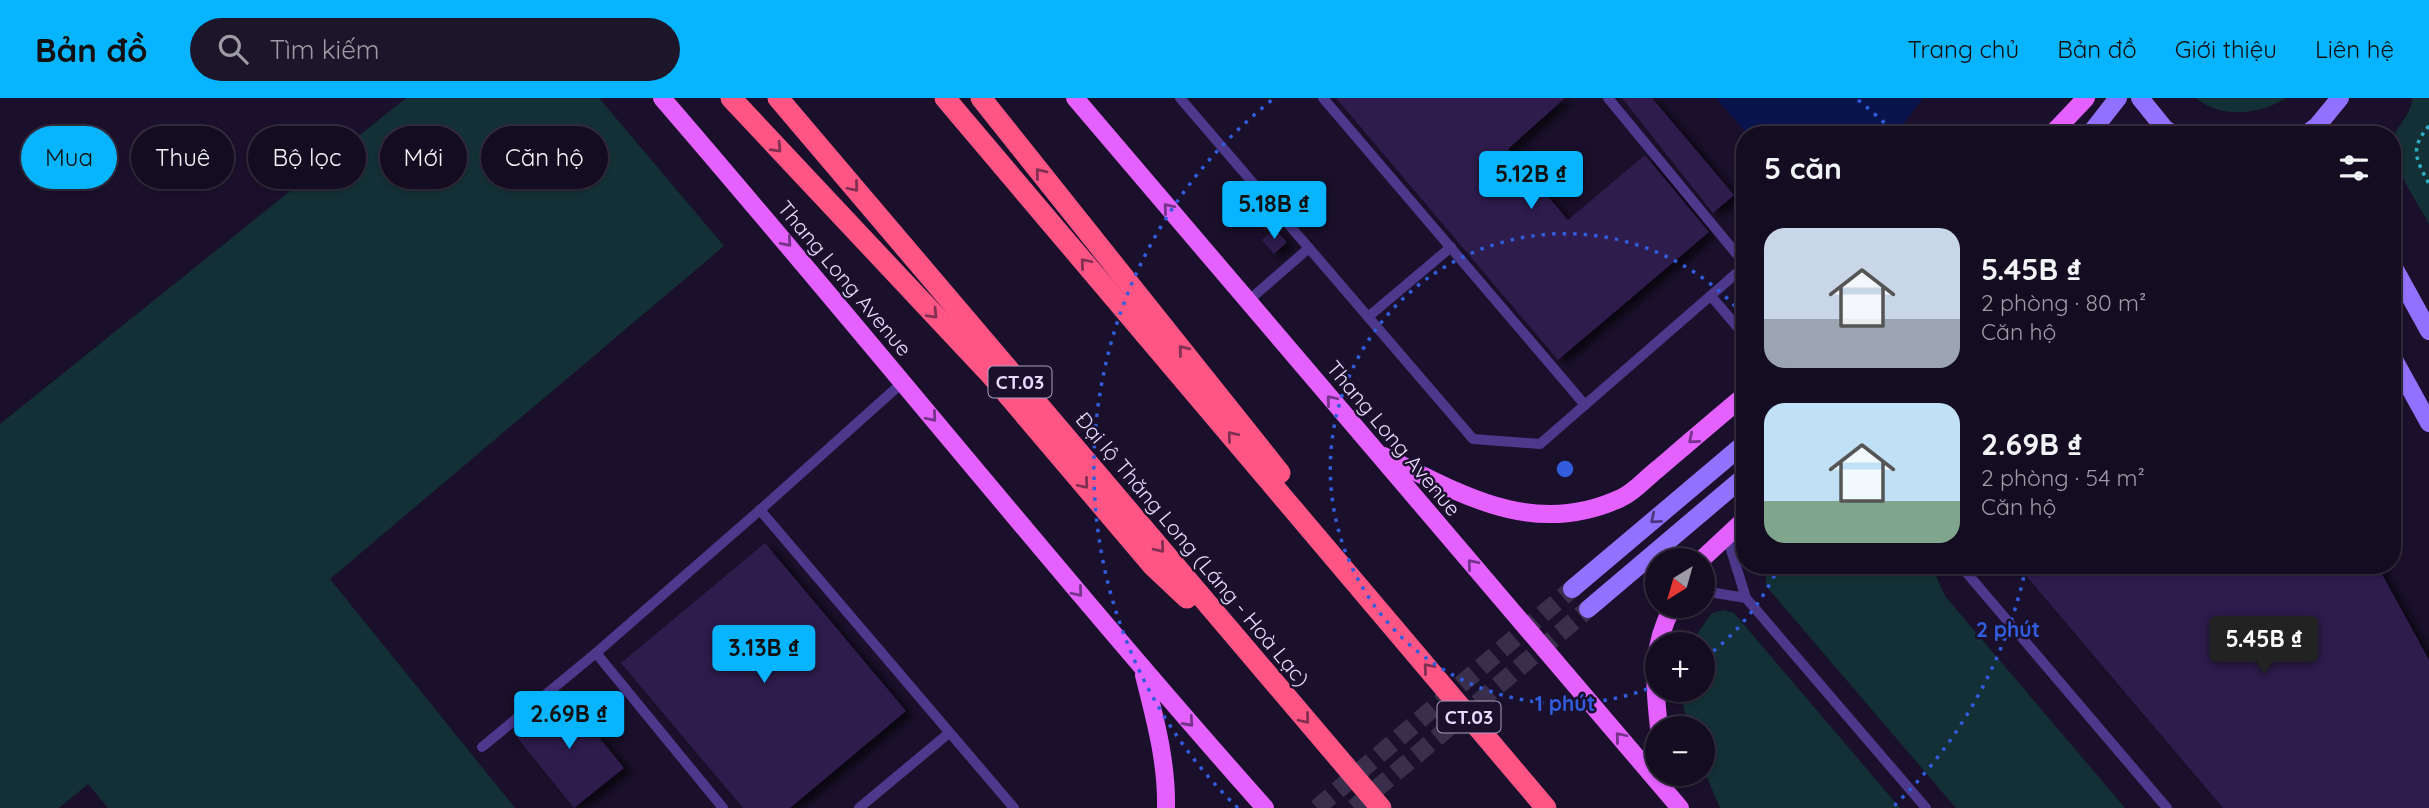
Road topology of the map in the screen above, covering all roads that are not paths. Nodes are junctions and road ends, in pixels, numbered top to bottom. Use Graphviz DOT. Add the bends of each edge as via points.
graph roads {
  1 [pos="662,98"];
  2 [pos="731,98"];
  3 [pos="778,98"];
  4 [pos="945,98"];
  5 [pos="981,98"];
  6 [pos="1074,98"];
  7 [pos="1180,98"];
  8 [pos="1323,98"];
  9 [pos="1608,98"];
  10 [pos="2086,98"];
  11 [pos="2118,98"];
  12 [pos="2140,98"];
  13 [pos="2340,98"];
  14 [pos="2060,126"];
  15 [pos="2096,126"];
  16 [pos="2164,126"];
  17 [pos="2319,126"];
  18 [pos="1451,247"];
  19 [pos="1309,248"];
  20 [pos="1736,249"];
  21 [pos="1736,273"];
  22 [pos="2401,280"];
  23 [pos="1711,296"];
  24 [pos="1248,301"];
  25 [pos="1368,317"];
  26 [pos="1736,325"];
  27 [pos="2429,331"];
  28 [pos="2401,372"];
  29 [pos="903,382"];
  30 [pos="1736,403"];
  31 [pos="1585,405"];
  32 [pos="2429,423"];
  33 [pos="1736,451"];
  34 [pos="1376,452"];
  35 [pos="1736,484"];
  36 [pos="760,510"];
  37 [pos="1736,526"];
  38 [pos="1726,534"];
  39 [pos="1713,548"];
  40 [pos="1736,566"];
  41 [pos="1738,574"];
  42 [pos="1968,574"];
  43 [pos="1572,589"];
  44 [pos="1715,593"];
  45 [pos="1746,598"];
  46 [pos="1588,610"];
  47 [pos="1668,618"];
  48 [pos="1403,638"];
  49 [pos="596,653"];
  50 [pos="1261,667"];
  51 [pos="1143,671"];
  52 [pos="1658,716"];
  53 [pos="949,733"];
  54 [pos="482,747"];
  55 [pos="1672,786"];
  56 [pos="1544,804"];
  57 [pos="1678,806"];
  58 [pos="723,808"];
  59 [pos="859,808"];
  60 [pos="1014,808"];
  61 [pos="1166,808"];
  62 [pos="1265,808"];
  63 [pos="1381,808"];
  64 [pos="1926,808"];
  65 [pos="2167,808"];
  1 -- 29 [label="main road, Thang Long Avenue, one-way"];
  2 -- 50 [label="highway, one-way" via="990,374 1152,565"];
  3 -- 50 [label="highway, Đại lộ Thăng Long (Láng - Hoà Lạc) / CT.03, one-way"];
  48 -- 4 [label="highway, CT.03, one-way"];
  48 -- 5 [label="highway, one-way" via="1248,431"];
  24 -- 6 [label="main road, Thang Long Avenue, one-way"];
  7 -- 19 [label="lane"];
  8 -- 18 [label="lane"];
  9 -- 20 [label="lane"];
  10 -- 14 [label="main road"];
  11 -- 15 [label="street"];
  12 -- 16 [label="street"];
  13 -- 17 [label="street"];
  18 -- 25 [label="lane"];
  18 -- 31 [label="lane"];
  19 -- 24 [label="lane"];
  19 -- 25 [label="lane"];
  21 -- 23 [label="lane"];
  22 -- 27 [label="street"];
  23 -- 26 [label="lane"];
  23 -- 31 [label="lane"];
  34 -- 24 [label="main road, Thang Long Avenue, one-way"];
  25 -- 31 [label="lane" via="1473,439 1540,444"];
  28 -- 32 [label="street"];
  29 -- 36 [label="lane"];
  29 -- 51 [label="main road, Thang Long Avenue, one-way"];
  30 -- 34 [label="main road, one-way" via="1623,497 1552,516 1474,500"];
  33 -- 43 [label="street, one-way"];
  57 -- 34 [label="main road, Thang Long Avenue, one-way"];
  35 -- 46 [label="street"];
  36 -- 49 [label="lane"];
  36 -- 53 [label="lane"];
  37 -- 38 [label="main road"];
  38 -- 39 [label="main road"];
  38 -- 40 [label="lane"];
  41 -- 45 [label="lane"];
  42 -- 65 [label="lane"];
  44 -- 45 [label="lane"];
  45 -- 64 [label="lane"];
  47 -- 52 [label="main road" via="1656,644"];
  56 -- 48 [label="highway, CT.03, one-way"];
  49 -- 54 [label="lane"];
  49 -- 58 [label="lane"];
  50 -- 63 [label="highway, Đại lộ Thăng Long (Láng - Hoà Lạc) / CT.03, one-way"];
  51 -- 61 [label="main road" via="1158,731"];
  51 -- 62 [label="main road, Thang Long Avenue, one-way"];
  53 -- 59 [label="lane"];
  53 -- 60 [label="lane"];
  55 -- 57 [label="main road"];
}
